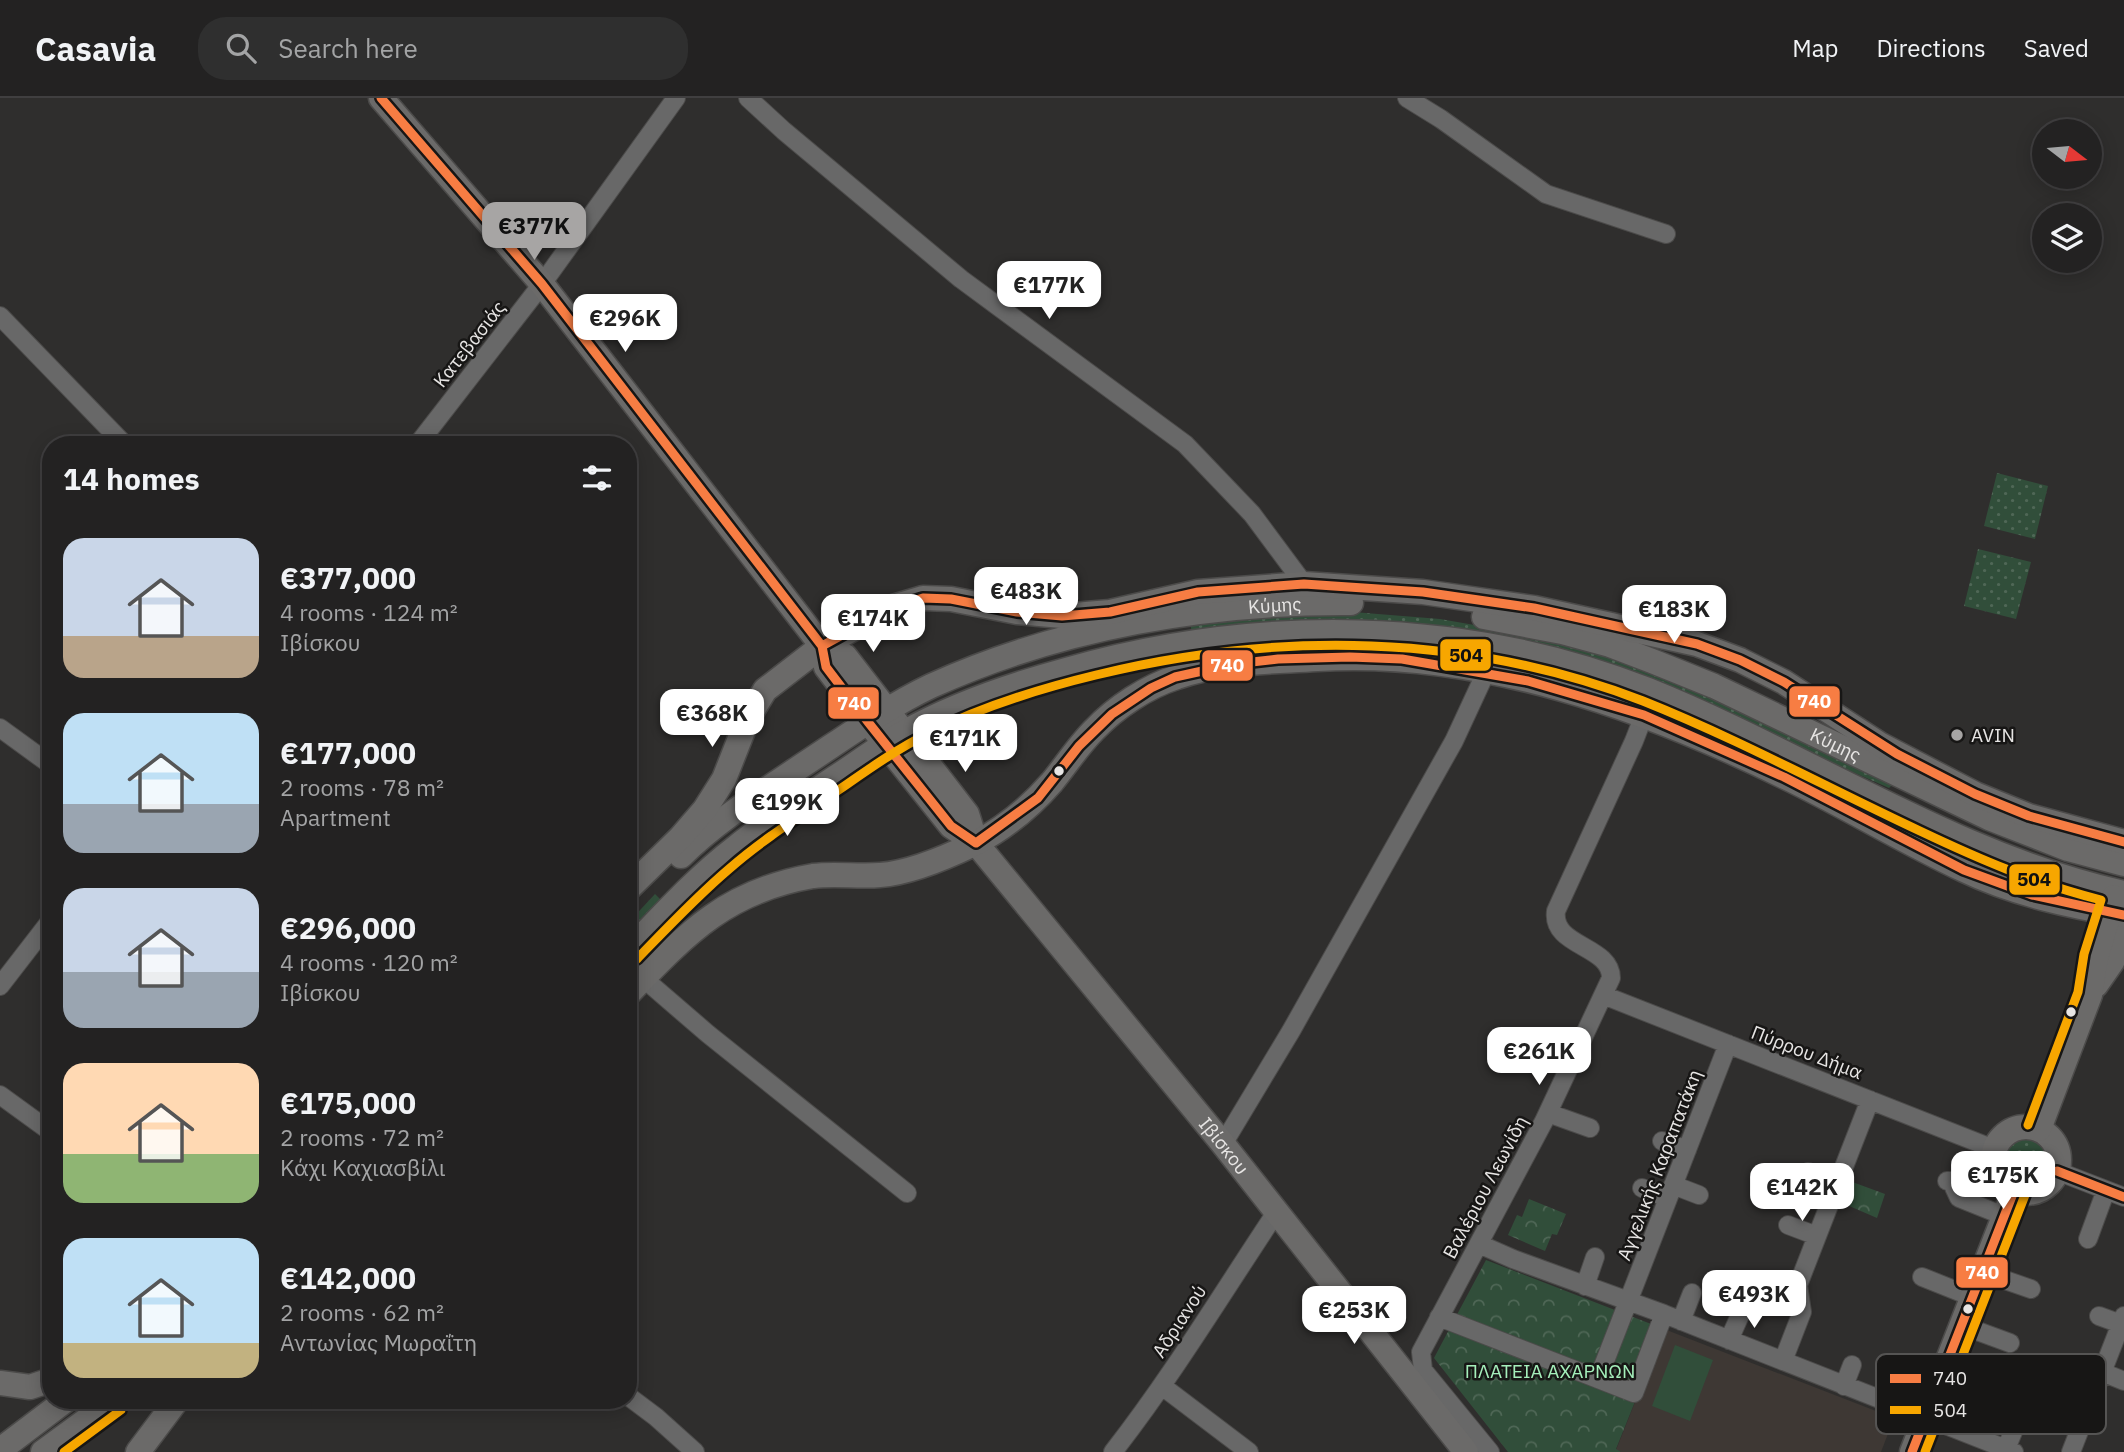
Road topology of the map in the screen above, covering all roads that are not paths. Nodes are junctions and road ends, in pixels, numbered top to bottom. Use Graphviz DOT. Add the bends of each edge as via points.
graph roads {
  1 [pos="381,98"];
  2 [pos="676,98"];
  3 [pos="748,98"];
  4 [pos="1407,98"];
  5 [pos="1666,234"];
  6 [pos="542,284"];
  7 [pos="0,316"];
  8 [pos="116,436"];
  9 [pos="424,436"];
  10 [pos="1304,584"];
  11 [pos="822,646"];
  12 [pos="1486,672"];
  13 [pos="1643,715"];
  14 [pos="877,716"];
  15 [pos="0,727"];
  16 [pos="895,738"];
  17 [pos="42,758"];
  18 [pos="2124,842"];
  19 [pos="976,843"];
  20 [pos="2124,865"];
  21 [pos="637,880"];
  22 [pos="637,900"];
  23 [pos="2118,903"];
  24 [pos="42,932"];
  25 [pos="2124,936"];
  26 [pos="637,942"];
  27 [pos="637,976"];
  28 [pos="637,982"];
  29 [pos="0,986"];
  30 [pos="1604,995"];
  31 [pos="2090,995"];
  32 [pos="1674,1023"];
  33 [pos="1667,1041"];
  34 [pos="1728,1044"];
  35 [pos="0,1095"];
  36 [pos="1870,1100"];
  37 [pos="1548,1113"];
  38 [pos="42,1125"];
  39 [pos="1590,1128"];
  40 [pos="2039,1129"];
  41 [pos="1662,1141"];
  42 [pos="1223,1144"];
  43 [pos="1994,1149"];
  44 [pos="1687,1150"];
  45 [pos="2057,1171"];
  46 [pos="1808,1172"];
  47 [pos="1947,1181"];
  48 [pos="1838,1183"];
  49 [pos="1642,1188"];
  50 [pos="2106,1190"];
  51 [pos="1671,1191"];
  52 [pos="2014,1191"];
  53 [pos="906,1193"];
  54 [pos="1699,1195"];
  55 [pos="2124,1197"];
  56 [pos="1277,1212"];
  57 [pos="2004,1216"];
  58 [pos="1788,1225"];
  59 [pos="2088,1239"];
  60 [pos="1820,1242"];
  61 [pos="1479,1244"];
  62 [pos="1595,1257"];
  63 [pos="1982,1272"];
  64 [pos="1922,1278"];
  65 [pos="1585,1286"];
  66 [pos="2031,1289"];
  67 [pos="1692,1293"];
  68 [pos="1972,1297"];
  69 [pos="1628,1301"];
  70 [pos="1741,1312"];
  71 [pos="1664,1314"];
  72 [pos="2099,1316"];
  73 [pos="1439,1317"];
  74 [pos="2122,1320"];
  75 [pos="1681,1321"];
  76 [pos="1961,1325"];
  77 [pos="1729,1340"];
  78 [pos="2010,1343"];
  79 [pos="1950,1354"];
  80 [pos="1783,1362"];
  81 [pos="2106,1362"];
  82 [pos="1852,1365"];
  83 [pos="2106,1376"];
  84 [pos="1598,1379"];
  85 [pos="2124,1381"];
  86 [pos="0,1382"];
  87 [pos="42,1383"];
  88 [pos="1163,1386"];
  89 [pos="1844,1386"];
  90 [pos="1876,1398"];
  91 [pos="637,1403"];
  92 [pos="54,1409"];
  93 [pos="102,1409"];
  94 [pos="170,1409"];
  95 [pos="1919,1434"];
  96 [pos="1969,1434"];
  97 [pos="2078,1434"];
  98 [pos="4,1447"];
  99 [pos="2010,1450"];
  100 [pos="43,1452"];
  101 [pos="138,1452"];
  102 [pos="695,1452"];
  103 [pos="1113,1452"];
  104 [pos="1249,1452"];
  105 [pos="1466,1452"];
  106 [pos="1490,1452"];
  107 [pos="1912,1452"];
  108 [pos="2071,1452"];
  1 -- 6 [label="street, Ιβίσκου"];
  2 -- 6 [label="street, Κατεβασιάς"];
  3 -- 10 [label="street" via="971,286 1185,444 1252,514"];
  4 -- 5 [label="street" via="1546,194"];
  6 -- 9 [label="street, Κατεβασιάς"];
  6 -- 11 [label="street, Ιβίσκου"];
  7 -- 8 [label="street"];
  10 -- 11 [label="street" via="1198,592 1110,612 1062,616 951,598 923,598 893,607"];
  10 -- 18 [label="street" via="1423,592 1535,608 1697,644 1784,682 1881,745 1975,794 2029,816"];
  11 -- 14 [label="street, Ιβίσκου" via="845,656"];
  11 -- 21 [label="street" via="765,690 705,809"];
  12 -- 13 [label="street"];
  12 -- 19 [label="street" via="1402,659 1350,657 1278,659 1175,677 1112,714 1079,746 1038,798"];
  12 -- 42 [label="street" via="1454,741"];
  13 -- 23 [label="street" via="1784,776 1964,870 2032,895"];
  13 -- 30 [label="street, Βαλέριου Λεωνίδη" via="1555,918 1560,931 1607,962 1611,978"];
  14 -- 16 [label="street, Ιβίσκου"];
  14 -- 20 [label="street, Κύμης" via="976,668 1135,623 1296,602 1399,605 1503,620 1610,645 1714,686 2002,823"];
  14 -- 22 [label="street, Κύμης" via="718,825"];
  15 -- 17 [label="street"];
  16 -- 19 [label="street, Ιβίσκου" via="967,814"];
  16 -- 23 [label="street, Κύμης" via="945,712 1039,677 1184,643 1298,631 1440,639 1559,660 1610,676 1705,714 1980,845"];
  16 -- 26 [label="street, Κύμης" via="734,848"];
  19 -- 27 [label="street" via="881,875 814,876 753,893 708,917"];
  19 -- 42 [label="street, Ιβίσκου"];
  20 -- 23 [label="street"];
  23 -- 31 [label="street" via="2096,958"];
  24 -- 29 [label="street"];
  25 -- 31 [label="street"];
  28 -- 53 [label="street"];
  30 -- 32 [label="street, Πύρρου Δήμα"];
  30 -- 37 [label="street, Βαλέριου Λεωνίδη"];
  31 -- 40 [label="street"];
  32 -- 33 [label="street"];
  32 -- 34 [label="street, Πύρρου Δήμα"];
  34 -- 36 [label="street, Πύρρου Δήμα"];
  34 -- 44 [label="street, Αγγελικής Καραπατάκη" via="1710,1113"];
  35 -- 38 [label="street"];
  36 -- 43 [label="street, Πύρρου Δήμα"];
  36 -- 48 [label="street"];
  37 -- 39 [label="street"];
  37 -- 61 [label="street, Βαλέριου Λεωνίδη"];
  40 -- 43 [label="street" via="2018,1127"];
  40 -- 45 [label="street" via="2056,1146"];
  41 -- 44 [label="street"];
  42 -- 56 [label="street, Ιβίσκου"];
  43 -- 52 [label="street" via="1994,1169"];
  44 -- 51 [label="street, Αγγελικής Καραπατάκη"];
  45 -- 50 [label="street"];
  45 -- 52 [label="street" via="2039,1190"];
  46 -- 48 [label="street"];
  47 -- 57 [label="street" via="1959,1198"];
  48 -- 60 [label="street"];
  49 -- 51 [label="street"];
  50 -- 55 [label="street"];
  50 -- 59 [label="street"];
  51 -- 54 [label="street"];
  51 -- 69 [label="street, Αγγελικής Καραπατάκη"];
  52 -- 57 [label="street"];
  56 -- 88 [label="street, Αδριανού"];
  56 -- 105 [label="street, Ιβίσκου"];
  57 -- 63 [label="street"];
  58 -- 60 [label="street"];
  60 -- 80 [label="street" via="1798,1285 1802,1312"];
  61 -- 65 [label="street"];
  61 -- 73 [label="street, Βαλέριου Λεωνίδη"];
  62 -- 65 [label="street"];
  63 -- 66 [label="street"];
  63 -- 68 [label="street"];
  64 -- 68 [label="street"];
  65 -- 69 [label="street"];
  67 -- 75 [label="street"];
  68 -- 76 [label="street"];
  69 -- 71 [label="street"];
  69 -- 84 [label="street, Αγγελικής Καραπατάκη"];
  70 -- 77 [label="street"];
  71 -- 75 [label="street"];
  71 -- 84 [label="street" via="1634,1393"];
  72 -- 74 [label="street"];
  73 -- 84 [label="street"];
  73 -- 106 [label="street, Βαλέριου Λεωνίδη" via="1423,1346 1423,1370"];
  74 -- 81 [label="street"];
  75 -- 77 [label="street"];
  76 -- 78 [label="street"];
  76 -- 79 [label="street"];
  77 -- 80 [label="street"];
  80 -- 89 [label="street"];
  82 -- 89 [label="street"];
  83 -- 85 [label="street"];
  86 -- 87 [label="street" via="30,1387"];
  88 -- 103 [label="street, Αδριανού"];
  88 -- 104 [label="street"];
  89 -- 90 [label="street"];
  91 -- 102 [label="street"];
  92 -- 98 [label="street"];
  93 -- 100 [label="street"];
  94 -- 101 [label="street"];
  95 -- 107 [label="street"];
  96 -- 99 [label="street"];
  97 -- 108 [label="street"];
}
